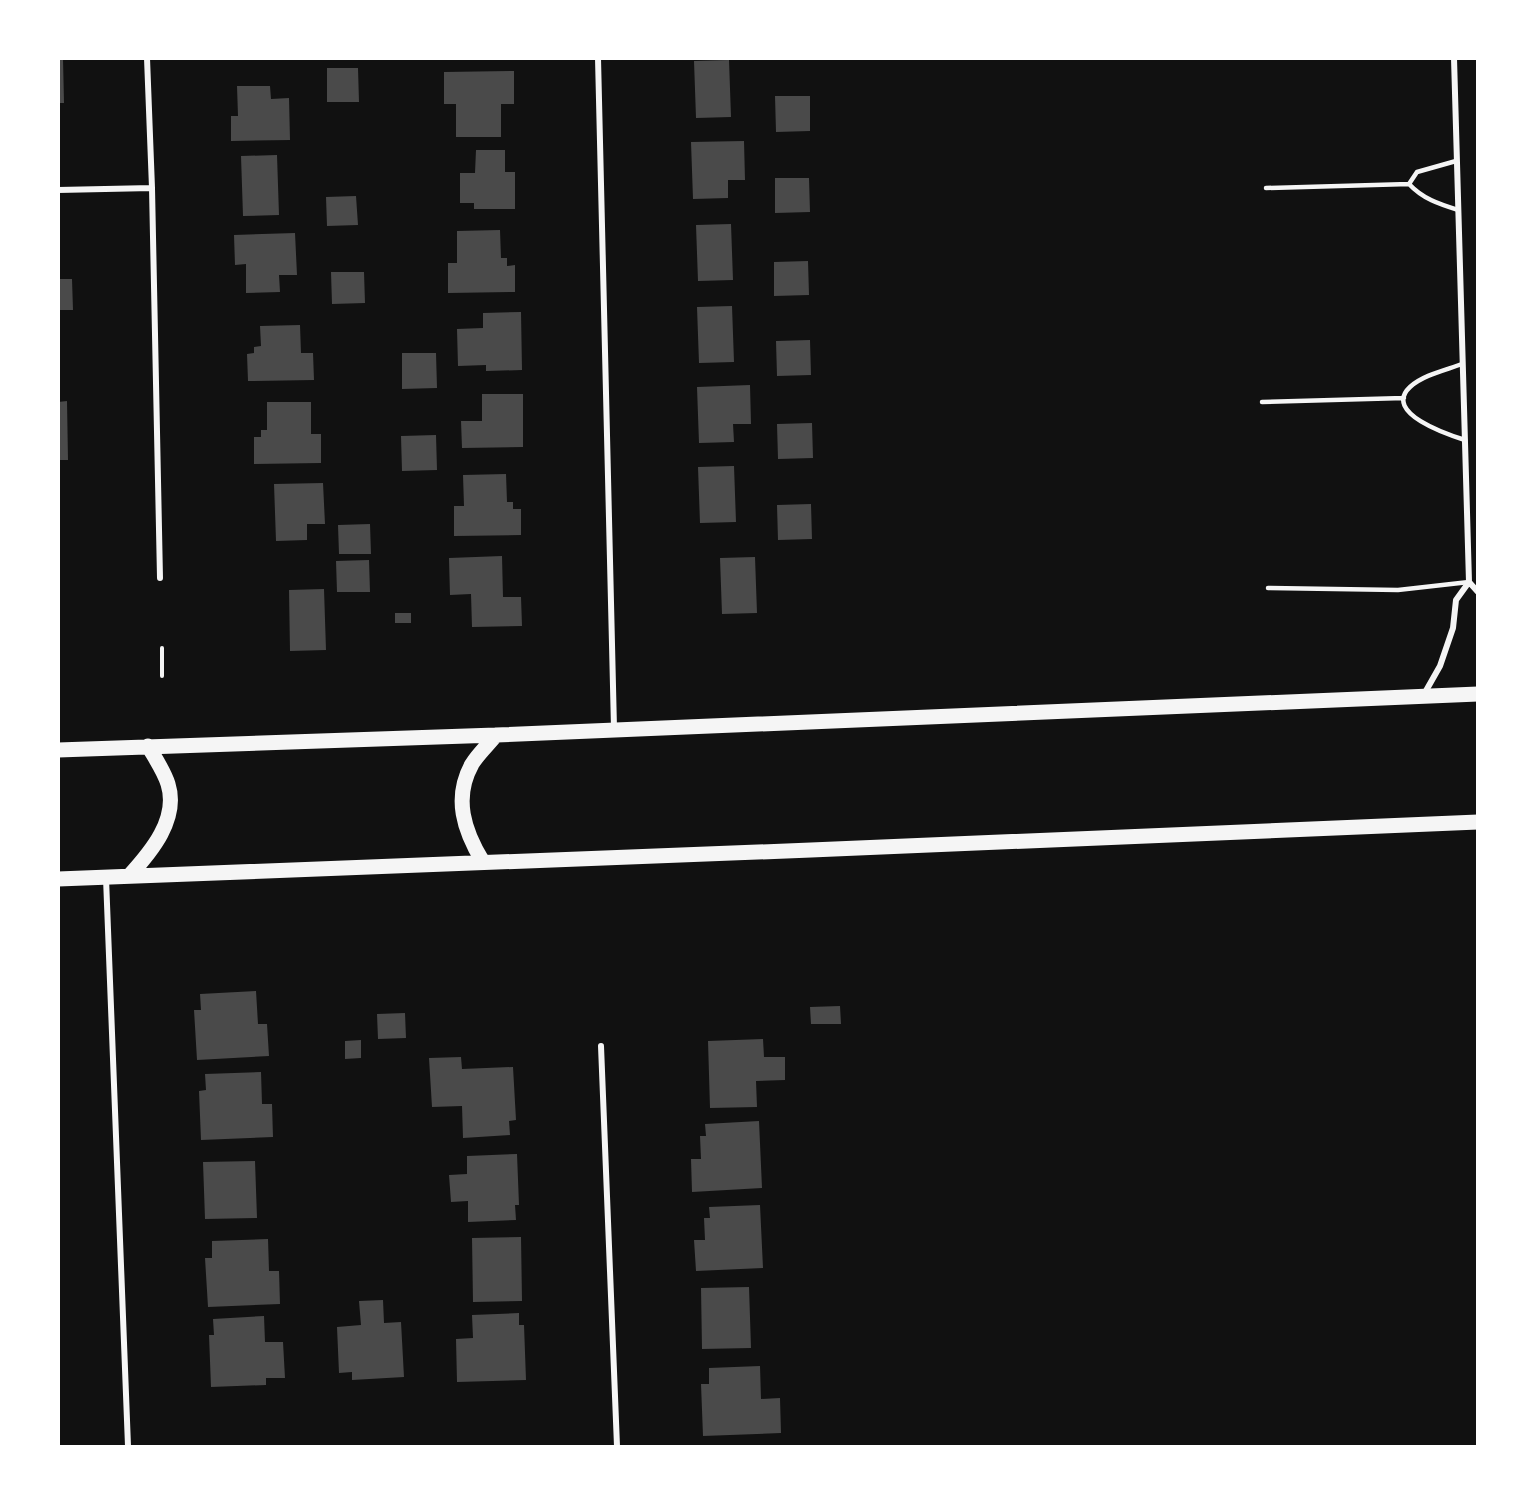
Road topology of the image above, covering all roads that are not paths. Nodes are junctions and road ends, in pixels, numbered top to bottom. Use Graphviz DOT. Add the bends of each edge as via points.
graph roads {
  1 [pos="147,58"];
  2 [pos="598,58"];
  3 [pos="1454,58"];
  4 [pos="1456,161"];
  5 [pos="1409,184"];
  6 [pos="152,188"];
  7 [pos="1266,188"];
  8 [pos="58,190"];
  9 [pos="1458,210"];
  10 [pos="1462,364"];
  11 [pos="1404,399"];
  12 [pos="1262,402"];
  13 [pos="1464,441"];
  14 [pos="160,578"];
  15 [pos="1468,582"];
  16 [pos="1268,588"];
  17 [pos="1478,592"];
  18 [pos="1478,694"];
  19 [pos="1423,696"];
  20 [pos="614,729"];
  21 [pos="496,735"];
  22 [pos="148,746"];
  23 [pos="58,750"];
  24 [pos="1478,822"];
  25 [pos="483,862"];
  26 [pos="129,876"];
  27 [pos="106,877"];
  28 [pos="58,879"];
  29 [pos="601,1046"];
  30 [pos="128,1446"];
  31 [pos="617,1446"];
  1 -- 6 [label="street"];
  2 -- 20 [label="street"];
  3 -- 4 [label="street"];
  4 -- 5 [label="lane" via="1417,172"];
  4 -- 9 [label="street"];
  5 -- 7 [label="lane"];
  5 -- 9 [label="lane" via="1429,201"];
  6 -- 8 [label="street"];
  6 -- 14 [label="street"];
  9 -- 10 [label="street"];
  10 -- 11 [label="lane" via="1417,382"];
  10 -- 13 [label="street"];
  11 -- 12 [label="lane"];
  11 -- 13 [label="lane" via="1416,419"];
  13 -- 15 [label="street"];
  15 -- 16 [label="lane" via="1398,590"];
  15 -- 17 [label="street"];
  15 -- 19 [label="street" via="1456,600 1453,628 1440,666"];
  18 -- 19 [label="main road"];
  19 -- 20 [label="main road"];
  20 -- 21 [label="main road"];
  21 -- 22 [label="main road"];
  21 -- 25 [label="main road" via="472,764 461,807 471,843"];
  22 -- 23 [label="main road"];
  22 -- 26 [label="main road" via="168,785 170,802 158,839"];
  24 -- 25 [label="main road"];
  25 -- 26 [label="main road"];
  26 -- 27 [label="main road"];
  27 -- 28 [label="main road"];
  27 -- 30 [label="street"];
  29 -- 31 [label="street"];
}
